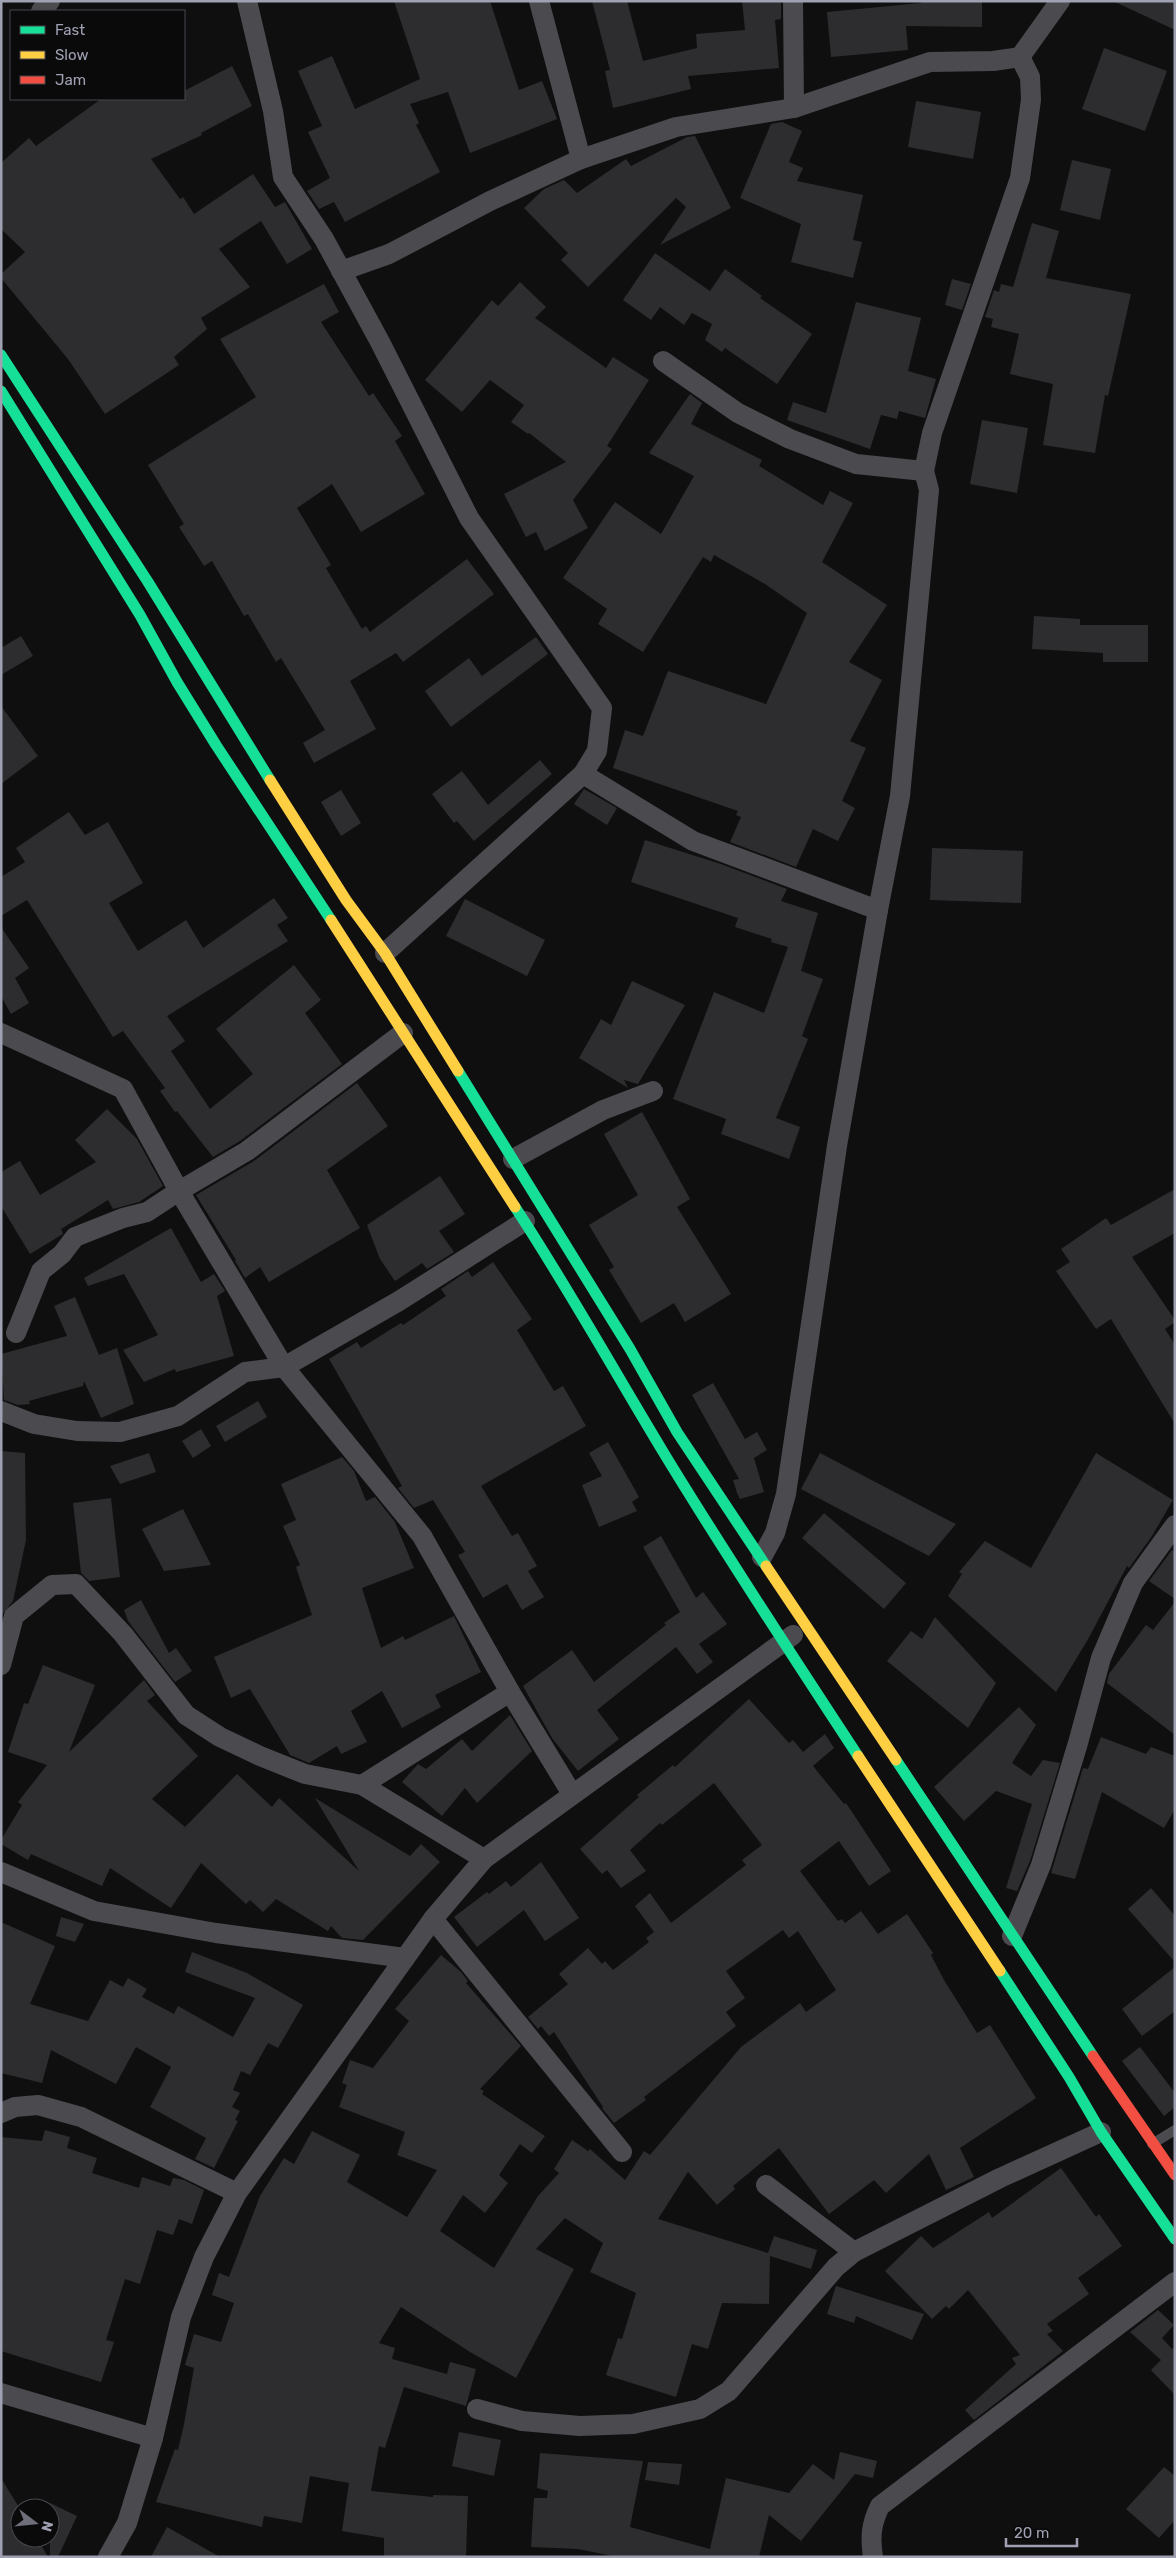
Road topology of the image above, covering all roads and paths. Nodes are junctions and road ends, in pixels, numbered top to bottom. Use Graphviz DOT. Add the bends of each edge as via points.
graph roads {
  1 [pos="247,1"];
  2 [pos="539,1"];
  3 [pos="793,1"];
  4 [pos="1060,1"];
  5 [pos="1020,57"];
  6 [pos="794,108"];
  7 [pos="581,159"];
  8 [pos="340,271"];
  9 [pos="1,355"];
  10 [pos="663,361"];
  11 [pos="1,391"];
  12 [pos="924,471"];
  13 [pos="583,774"];
  14 [pos="878,910"];
  15 [pos="385,953"];
  16 [pos="1,1033"];
  17 [pos="402,1033"];
  18 [pos="653,1091"];
  19 [pos="513,1159"];
  20 [pos="179,1191"];
  21 [pos="525,1221"];
  22 [pos="16,1333"];
  23 [pos="284,1367"];
  24 [pos="1,1411"];
  25 [pos="1175,1526"];
  26 [pos="762,1557"];
  27 [pos="806,1627"];
  28 [pos="783,1642"];
  29 [pos="1,1665"];
  30 [pos="510,1692"];
  31 [pos="362,1785"];
  32 [pos="572,1794"];
  33 [pos="484,1858"];
  34 [pos="1,1872"];
  35 [pos="433,1919"];
  36 [pos="1012,1936"];
  37 [pos="405,1958"];
  38 [pos="1,2113"];
  39 [pos="1175,2130"];
  40 [pos="1101,2132"];
  41 [pos="1152,2144"];
  42 [pos="622,2152"];
  43 [pos="1175,2175"];
  44 [pos="766,2185"];
  45 [pos="237,2194"];
  46 [pos="1175,2239"];
  47 [pos="854,2252"];
  48 [pos="1175,2282"];
  49 [pos="1,2393"];
  50 [pos="477,2410"];
  51 [pos="153,2438"];
  52 [pos="108,2557"];
  53 [pos="873,2557"];
  1 -- 8 [label="street" via="273,111 283,177 324,239"];
  2 -- 7 [label="street"];
  3 -- 6 [label="street"];
  4 -- 5 [label="street"];
  5 -- 6 [label="street" via="930,62"];
  5 -- 12 [label="street" via="1030,77 1032,100 1020,178 932,433"];
  6 -- 7 [label="street" via="676,127"];
  7 -- 8 [label="street" via="490,201 389,254"];
  8 -- 13 [label="street" via="380,342 469,518 602,708 597,751"];
  9 -- 15 [label="main road" via="148,582 346,900"];
  10 -- 12 [label="street" via="738,413 790,439 856,464"];
  11 -- 17 [label="main road" via="140,615 211,737"];
  12 -- 14 [label="street" via="928,490 900,796"];
  13 -- 14 [label="street" via="693,842"];
  13 -- 15 [label="street"];
  14 -- 26 [label="street" via="837,1146 786,1494 775,1533"];
  15 -- 19 [label="main road"];
  16 -- 20 [label="street" via="123,1089"];
  17 -- 20 [label="street" via="247,1151"];
  17 -- 21 [label="main road"];
  18 -- 19 [label="street" via="603,1110"];
  19 -- 26 [label="main road" via="677,1432"];
  20 -- 22 [label="street" via="147,1212 122,1218 75,1237 62,1254 41,1271"];
  20 -- 23 [label="street"];
  21 -- 23 [label="street" via="399,1301"];
  21 -- 28 [label="main road" via="667,1458"];
  23 -- 24 [label="street" via="245,1372 178,1416 120,1432 77,1431 34,1424"];
  23 -- 30 [label="street" via="422,1536"];
  25 -- 36 [label="street" via="1133,1583 1101,1658 1041,1865"];
  26 -- 27 [label="main road"];
  27 -- 28 [label="street"];
  27 -- 36 [label="main road"];
  28 -- 32 [label="street"];
  28 -- 40 [label="main road" via="1069,2076"];
  29 -- 31 [label="street" via="14,1616 52,1585 76,1584 123,1634 186,1715 220,1737 305,1774"];
  30 -- 31 [label="street"];
  30 -- 32 [label="street"];
  31 -- 33 [label="street"];
  32 -- 33 [label="street"];
  33 -- 35 [label="street"];
  34 -- 37 [label="street" via="94,1911 216,1933"];
  35 -- 37 [label="street"];
  35 -- 42 [label="street"];
  36 -- 41 [label="main road"];
  37 -- 45 [label="street"];
  38 -- 45 [label="street" via="15,2106 38,2104 82,2117"];
  39 -- 41 [label="lane"];
  40 -- 46 [label="main road"];
  40 -- 47 [label="street" via="1000,2178"];
  41 -- 43 [label="main road"];
  44 -- 47 [label="street"];
  45 -- 51 [label="street" via="204,2258 182,2317"];
  47 -- 50 [label="street" via="836,2267 729,2391 700,2408 633,2424 580,2426 522,2421"];
  48 -- 53 [label="street" via="880,2506 872,2523"];
  49 -- 51 [label="street"];
  51 -- 52 [label="street" via="127,2523"];
}
